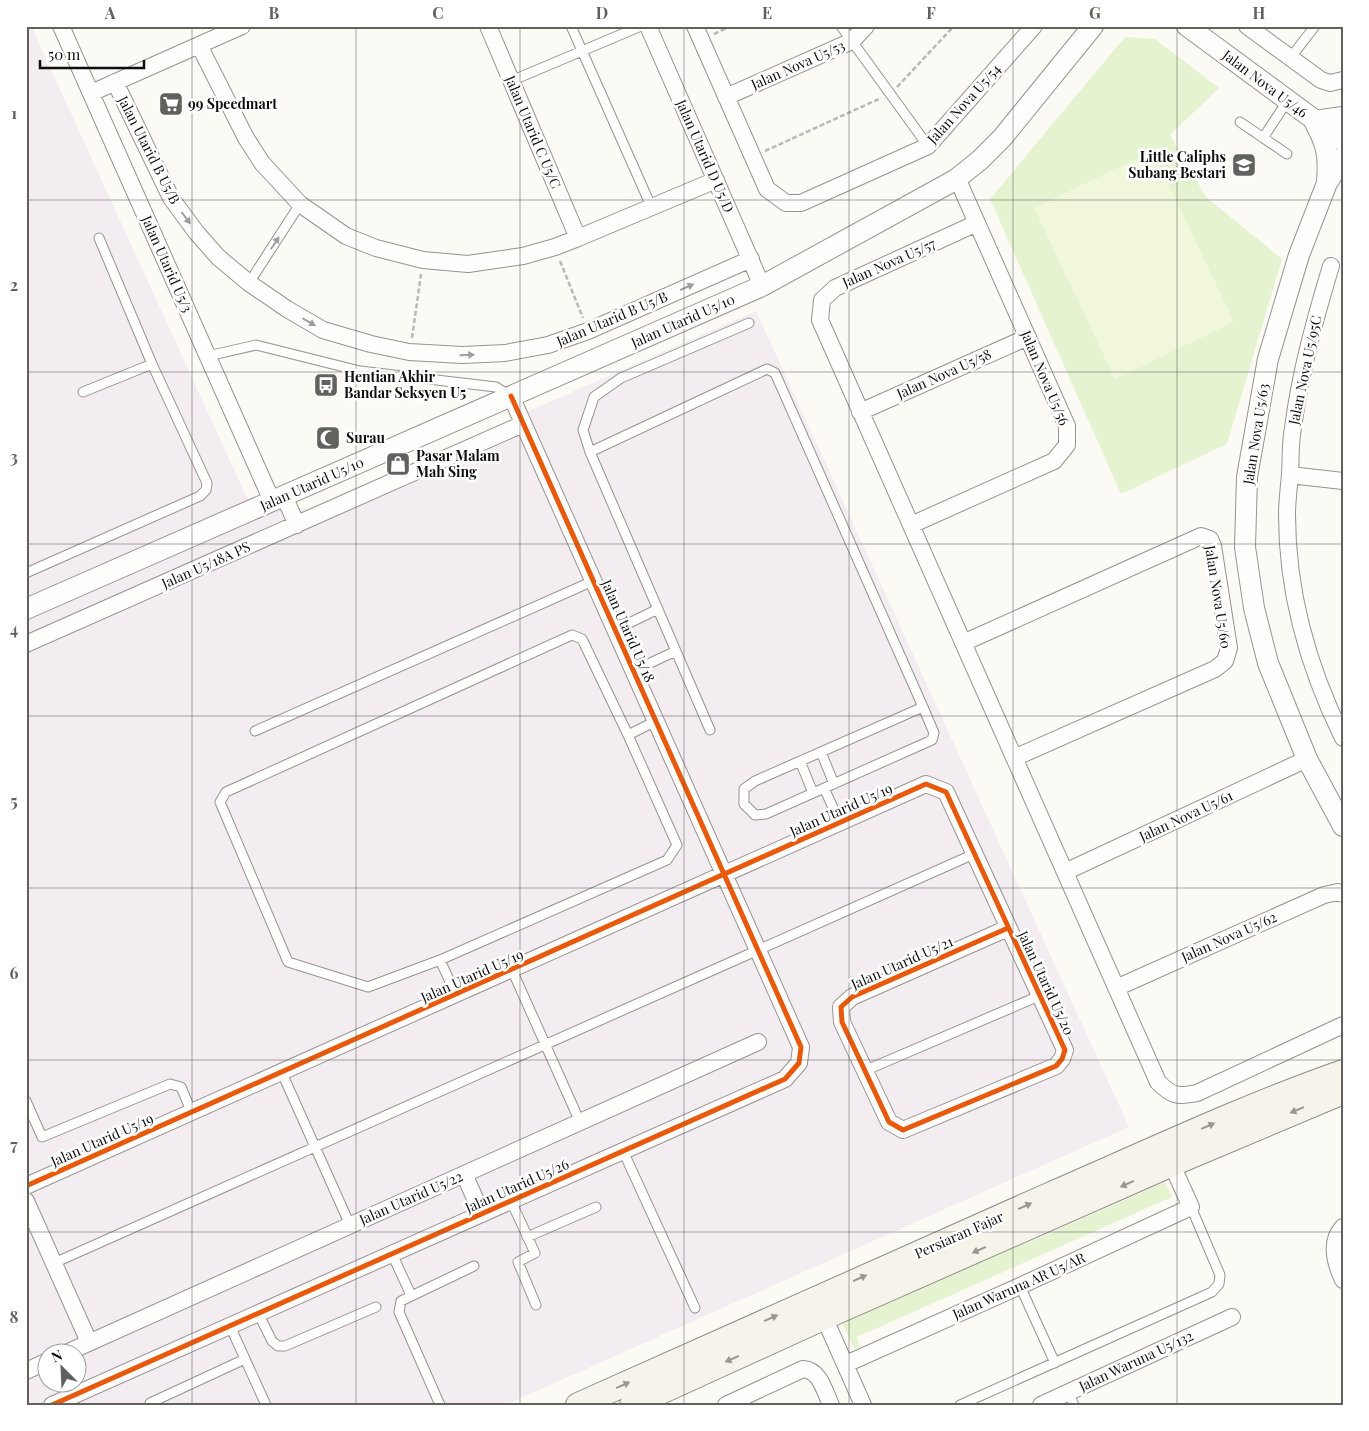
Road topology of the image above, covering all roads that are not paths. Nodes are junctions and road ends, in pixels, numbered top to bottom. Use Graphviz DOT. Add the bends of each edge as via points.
graph roads {
  1 [pos="61,26"];
  2 [pos="242,26"];
  3 [pos="488,26"];
  4 [pos="571,26"];
  5 [pos="641,26"];
  6 [pos="648,26"];
  7 [pos="695,26"];
  8 [pos="842,26"];
  9 [pos="866,26"];
  10 [pos="1034,26"];
  11 [pos="1093,26"];
  12 [pos="1187,26"];
  13 [pos="1247,26"];
  14 [pos="1316,26"];
  15 [pos="852,41"];
  16 [pos="199,45"];
  17 [pos="582,51"];
  18 [pos="1291,57"];
  19 [pos="1343,80"];
  20 [pos="116,82"];
  21 [pos="512,82"];
  22 [pos="91,93"];
  23 [pos="726,97"];
  24 [pos="1288,100"];
  25 [pos="1343,117"];
  26 [pos="1314,121"];
  27 [pos="1240,122"];
  28 [pos="1263,138"];
  29 [pos="1343,141"];
  30 [pos="928,146"];
  31 [pos="1287,154"];
  32 [pos="1343,157"];
  33 [pos="957,178"];
  34 [pos="716,180"];
  35 [pos="1335,180"];
  36 [pos="300,204"];
  37 [pos="651,206"];
  38 [pos="977,223"];
  39 [pos="99,238"];
  40 [pos="578,238"];
  41 [pos="750,259"];
  42 [pos="1331,266"];
  43 [pos="249,283"];
  44 [pos="762,286"];
  45 [pos="749,323"];
  46 [pos="1028,337"];
  47 [pos="208,356"];
  48 [pos="152,364"];
  49 [pos="83,392"];
  50 [pos="511,396"];
  51 [pos="860,412"];
  52 [pos="523,424"];
  53 [pos="590,452"];
  54 [pos="1290,475"];
  55 [pos="1343,481"];
  56 [pos="278,499"];
  57 [pos="297,525"];
  58 [pos="911,525"];
  59 [pos="26,573"];
  60 [pos="593,581"];
  61 [pos="26,609"];
  62 [pos="658,609"];
  63 [pos="615,630"];
  64 [pos="963,642"];
  65 [pos="26,644"];
  66 [pos="676,651"];
  67 [pos="633,671"];
  68 [pos="923,707"];
  69 [pos="656,721"];
  70 [pos="710,730"];
  71 [pos="255,731"];
  72 [pos="628,735"];
  73 [pos="1343,738"];
  74 [pos="821,752"];
  75 [pos="1014,758"];
  76 [pos="1307,760"];
  77 [pos="800,761"];
  78 [pos="834,784"];
  79 [pos="926,784"];
  80 [pos="824,788"];
  81 [pos="813,793"];
  82 [pos="840,823"];
  83 [pos="1343,826"];
  84 [pos="974,854"];
  85 [pos="1065,872"];
  86 [pos="724,875"];
  87 [pos="1343,894"];
  88 [pos="1008,928"];
  89 [pos="757,950"];
  90 [pos="440,960"];
  91 [pos="512,970"];
  92 [pos="1116,988"];
  93 [pos="456,995"];
  94 [pos="1039,996"];
  95 [pos="1343,1025"];
  96 [pos="758,1042"];
  97 [pos="545,1045"];
  98 [pos="864,1071"];
  99 [pos="1343,1072"];
  100 [pos="282,1073"];
  101 [pos="1343,1092"];
  102 [pos="26,1101"];
  103 [pos="192,1113"];
  104 [pos="580,1122"];
  105 [pos="315,1148"];
  106 [pos="623,1151"];
  107 [pos="1168,1155"];
  108 [pos="464,1174"];
  109 [pos="26,1186"];
  110 [pos="26,1201"];
  111 [pos="510,1201"];
  112 [pos="596,1207"];
  113 [pos="1191,1207"];
  114 [pos="482,1214"];
  115 [pos="350,1225"];
  116 [pos="1343,1226"];
  117 [pos="527,1237"];
  118 [pos="392,1254"];
  119 [pos="54,1263"];
  120 [pos="474,1266"];
  121 [pos="1343,1280"];
  122 [pos="1020,1286"];
  123 [pos="411,1295"];
  124 [pos="536,1305"];
  125 [pos="376,1307"];
  126 [pos="695,1308"];
  127 [pos="820,1308"];
  128 [pos="258,1313"];
  129 [pos="1232,1317"];
  130 [pos="230,1326"];
  131 [pos="89,1342"];
  132 [pos="85,1344"];
  133 [pos="245,1359"];
  134 [pos="1054,1363"];
  135 [pos="846,1364"];
  136 [pos="38,1366"];
  137 [pos="26,1371"];
  138 [pos="1071,1398"];
  139 [pos="150,1403"];
  140 [pos="52,1405"];
  141 [pos="266,1405"];
  142 [pos="440,1405"];
  143 [pos="578,1405"];
  144 [pos="632,1405"];
  145 [pos="726,1405"];
  146 [pos="831,1405"];
  147 [pos="863,1405"];
  148 [pos="960,1405"];
  149 [pos="1041,1405"];
  1 -- 22 [label="street, Jalan Utarid U5/3"];
  2 -- 16 [label="street"];
  3 -- 21 [label="street, Jalan Utarid C U5/C"];
  4 -- 17 [label="lane"];
  5 -- 17 [label="lane"];
  6 -- 34 [label="street, Jalan Utarid D U5/D"];
  7 -- 23 [label="street"];
  8 -- 15 [label="lane"];
  9 -- 15 [label="street, Jalan Nova U5/53"];
  10 -- 30 [label="street, Jalan Nova U5/54"];
  11 -- 33 [label="street, Jalan Utarid U5/10" via="1002,138"];
  12 -- 24 [label="street, Jalan Nova U5/46"];
  13 -- 18 [label="street"];
  14 -- 18 [label="lane"];
  15 -- 23 [label="street, Jalan Nova U5/53"];
  15 -- 30 [label="lane"];
  16 -- 20 [label="street"];
  16 -- 36 [label="street" via="246,138 262,163"];
  17 -- 21 [label="lane"];
  17 -- 37 [label="lane"];
  18 -- 19 [label="street" via="1321,80 1330,83"];
  20 -- 22 [label="street"];
  20 -- 43 [label="street, Jalan Utarid B U5/B, one-way" via="170,198 218,257"];
  21 -- 40 [label="street, Jalan Utarid C U5/C"];
  22 -- 47 [label="street, Jalan Utarid U5/3"];
  23 -- 30 [label="street, Jalan Nova U5/54" via="767,188 786,203 801,204"];
  24 -- 26 [label="street, Jalan Nova U5/46"];
  24 -- 28 [label="lane"];
  25 -- 26 [label="street"];
  26 -- 29 [label="street, Jalan Nova U5/46"];
  26 -- 35 [label="street" via="1326,147"];
  27 -- 28 [label="lane"];
  28 -- 31 [label="lane"];
  32 -- 35 [label="street, Jalan Nova U5/63"];
  33 -- 38 [label="street, Jalan Nova U5/56"];
  33 -- 44 [label="street, Jalan Utarid U5/10"];
  34 -- 37 [label="street"];
  34 -- 41 [label="street, Jalan Utarid D U5/D"];
  35 -- 76 [label="street, Jalan Nova U5/63" via="1298,254 1268,359 1247,477 1245,547 1254,608 1268,663"];
  36 -- 40 [label="street" via="346,236 376,248 423,260 468,264 523,256"];
  43 -- 36 [label="lane, one-way"];
  37 -- 40 [label="street"];
  38 -- 46 [label="street, Jalan Nova U5/56"];
  38 -- 51 [label="street, Jalan Nova U5/57" via="835,288 822,300 820,320"];
  39 -- 48 [label="lane"];
  43 -- 41 [label="street, Jalan Utarid B U5/B, one-way" via="323,330 371,344 410,352 505,353 548,345 588,331"];
  41 -- 44 [label="street, Jalan Utarid D U5/D"];
  42 -- 54 [label="street, Jalan Nova U5/95C" via="1303,372 1292,429"];
  44 -- 50 [label="street, Jalan Utarid U5/10"];
  45 -- 53 [label="lane" via="621,378 594,397 583,430"];
  46 -- 51 [label="street, Jalan Nova U5/58"];
  46 -- 58 [label="street, Jalan Nova U5/56" via="1067,426 1066,445 1054,462"];
  47 -- 50 [label="lane" via="256,345 360,371 496,387"];
  47 -- 56 [label="street, Jalan Utarid U5/3"];
  48 -- 49 [label="lane"];
  48 -- 59 [label="lane" via="205,475 206,490 200,496"];
  50 -- 52 [label="street, Jalan Utarid U5/18"];
  50 -- 56 [label="street, Jalan Utarid U5/10"];
  51 -- 58 [label="street"];
  52 -- 57 [label="street, Jalan U5/18A PS"];
  52 -- 60 [label="street, Jalan Utarid U5/18"];
  53 -- 62 [label="lane"];
  53 -- 68 [label="lane" via="766,369 775,373"];
  54 -- 55 [label="street"];
  54 -- 73 [label="street, Jalan Nova U5/95C" via="1287,515 1295,600 1305,643"];
  56 -- 57 [label="street, Jalan Utarid U5/3"];
  56 -- 61 [label="street, Jalan Utarid U5/10"];
  57 -- 65 [label="street, Jalan U5/18A PS"];
  58 -- 64 [label="street"];
  60 -- 63 [label="street, Jalan Utarid U5/18"];
  60 -- 71 [label="lane"];
  62 -- 63 [label="lane"];
  62 -- 66 [label="lane"];
  63 -- 67 [label="street, Jalan Utarid U5/18"];
  64 -- 75 [label="street"];
  64 -- 75 [label="street, Jalan Nova U5/60" via="1201,536 1210,539 1229,648 1225,661 1215,669"];
  66 -- 67 [label="lane"];
  66 -- 70 [label="lane"];
  67 -- 69 [label="street, Jalan Utarid U5/18"];
  68 -- 74 [label="lane"];
  68 -- 78 [label="lane" via="934,733 932,740"];
  69 -- 72 [label="lane"];
  69 -- 86 [label="street, Jalan Utarid U5/18"];
  72 -- 90 [label="lane" via="677,845 667,860"];
  72 -- 90 [label="lane" via="582,639 572,635 226,792 220,802 288,962 368,987"];
  74 -- 77 [label="lane"];
  74 -- 78 [label="lane"];
  75 -- 85 [label="street"];
  76 -- 83 [label="street, Jalan Nova U5/63"];
  76 -- 85 [label="street, Jalan Nova U5/61"];
  77 -- 81 [label="lane"];
  77 -- 81 [label="lane" via="754,781 744,789 744,804 755,815 766,814"];
  78 -- 80 [label="lane"];
  79 -- 82 [label="street, Jalan Utarid U5/19"];
  79 -- 84 [label="street, Jalan Utarid U5/20" via="946,792"];
  80 -- 81 [label="lane"];
  80 -- 82 [label="lane"];
  82 -- 86 [label="street, Jalan Utarid U5/19"];
  84 -- 88 [label="street, Jalan Utarid U5/20"];
  84 -- 89 [label="lane"];
  85 -- 92 [label="street"];
  86 -- 89 [label="street, Jalan Utarid U5/26"];
  86 -- 91 [label="street, Jalan Utarid U5/19"];
  87 -- 92 [label="street, Jalan Nova U5/62" via="1324,895"];
  88 -- 94 [label="street, Jalan Utarid U5/20"];
  88 -- 98 [label="street, Jalan Utarid U5/21" via="852,998 841,1007 842,1022"];
  89 -- 97 [label="lane"];
  89 -- 106 [label="street, Jalan Utarid U5/26" via="801,1047 799,1063 785,1078"];
  90 -- 93 [label="lane"];
  91 -- 93 [label="street, Jalan Utarid U5/19"];
  91 -- 97 [label="lane"];
  92 -- 95 [label="street" via="1158,1082 1170,1093 1182,1096 1197,1093"];
  93 -- 100 [label="street, Jalan Utarid U5/19"];
  94 -- 98 [label="lane"];
  94 -- 98 [label="street, Jalan Utarid U5/20" via="1065,1050 1056,1066 903,1130 889,1122"];
  96 -- 104 [label="street, Jalan Utarid U5/22"];
  97 -- 104 [label="lane"];
  97 -- 105 [label="lane"];
  107 -- 99 [label="main road, Persiaran Fajar, one-way" via="1303,1086"];
  100 -- 103 [label="street, Jalan Utarid U5/19"];
  100 -- 105 [label="lane"];
  101 -- 107 [label="main road, one-way"];
  102 -- 103 [label="lane" via="42,1137 170,1084 181,1087"];
  103 -- 109 [label="street, Jalan Utarid U5/19"];
  104 -- 108 [label="street, Jalan Utarid U5/22"];
  105 -- 115 [label="lane"];
  105 -- 119 [label="lane"];
  106 -- 111 [label="street, Jalan Utarid U5/26"];
  106 -- 126 [label="lane"];
  107 -- 113 [label="street"];
  107 -- 127 [label="main road, Persiaran Fajar"];
  108 -- 114 [label="street"];
  108 -- 115 [label="street, Jalan Utarid U5/22"];
  110 -- 119 [label="street"];
  111 -- 114 [label="street, Jalan Utarid U5/26"];
  111 -- 117 [label="lane"];
  112 -- 117 [label="lane"];
  113 -- 122 [label="street, Jalan Waruna AR U5/AR"];
  113 -- 134 [label="lane" via="1220,1275 1219,1284 1212,1292"];
  114 -- 118 [label="street, Jalan Utarid U5/26"];
  115 -- 131 [label="street, Jalan Utarid U5/22"];
  116 -- 121 [label="street" via="1333,1251"];
  117 -- 124 [label="lane" via="534,1254 518,1264"];
  118 -- 123 [label="lane"];
  118 -- 128 [label="street, Jalan Utarid U5/26"];
  119 -- 131 [label="street"];
  120 -- 123 [label="lane"];
  122 -- 134 [label="lane"];
  122 -- 135 [label="street, Jalan Waruna AR U5/AR"];
  123 -- 142 [label="lane" via="401,1301 399,1312"];
  125 -- 128 [label="lane" via="285,1346 278,1346 272,1341"];
  127 -- 135 [label="street"];
  143 -- 127 [label="main road, Persiaran Fajar, one-way"];
  127 -- 144 [label="main road, Persiaran Fajar, one-way"];
  128 -- 130 [label="street, Jalan Utarid U5/26"];
  129 -- 138 [label="street, Jalan Waruna U5/132"];
  130 -- 133 [label="lane"];
  130 -- 140 [label="street, Jalan Utarid U5/26"];
  131 -- 132 [label="street, Jalan Utarid U5/22"];
  133 -- 139 [label="lane"];
  133 -- 141 [label="lane"];
  134 -- 148 [label="lane"];
  135 -- 147 [label="street"];
  136 -- 137 [label="street"];
  138 -- 149 [label="street, Jalan Waruna U5/132"];
  145 -- 146 [label="street" via="803,1369 816,1373"];
}
